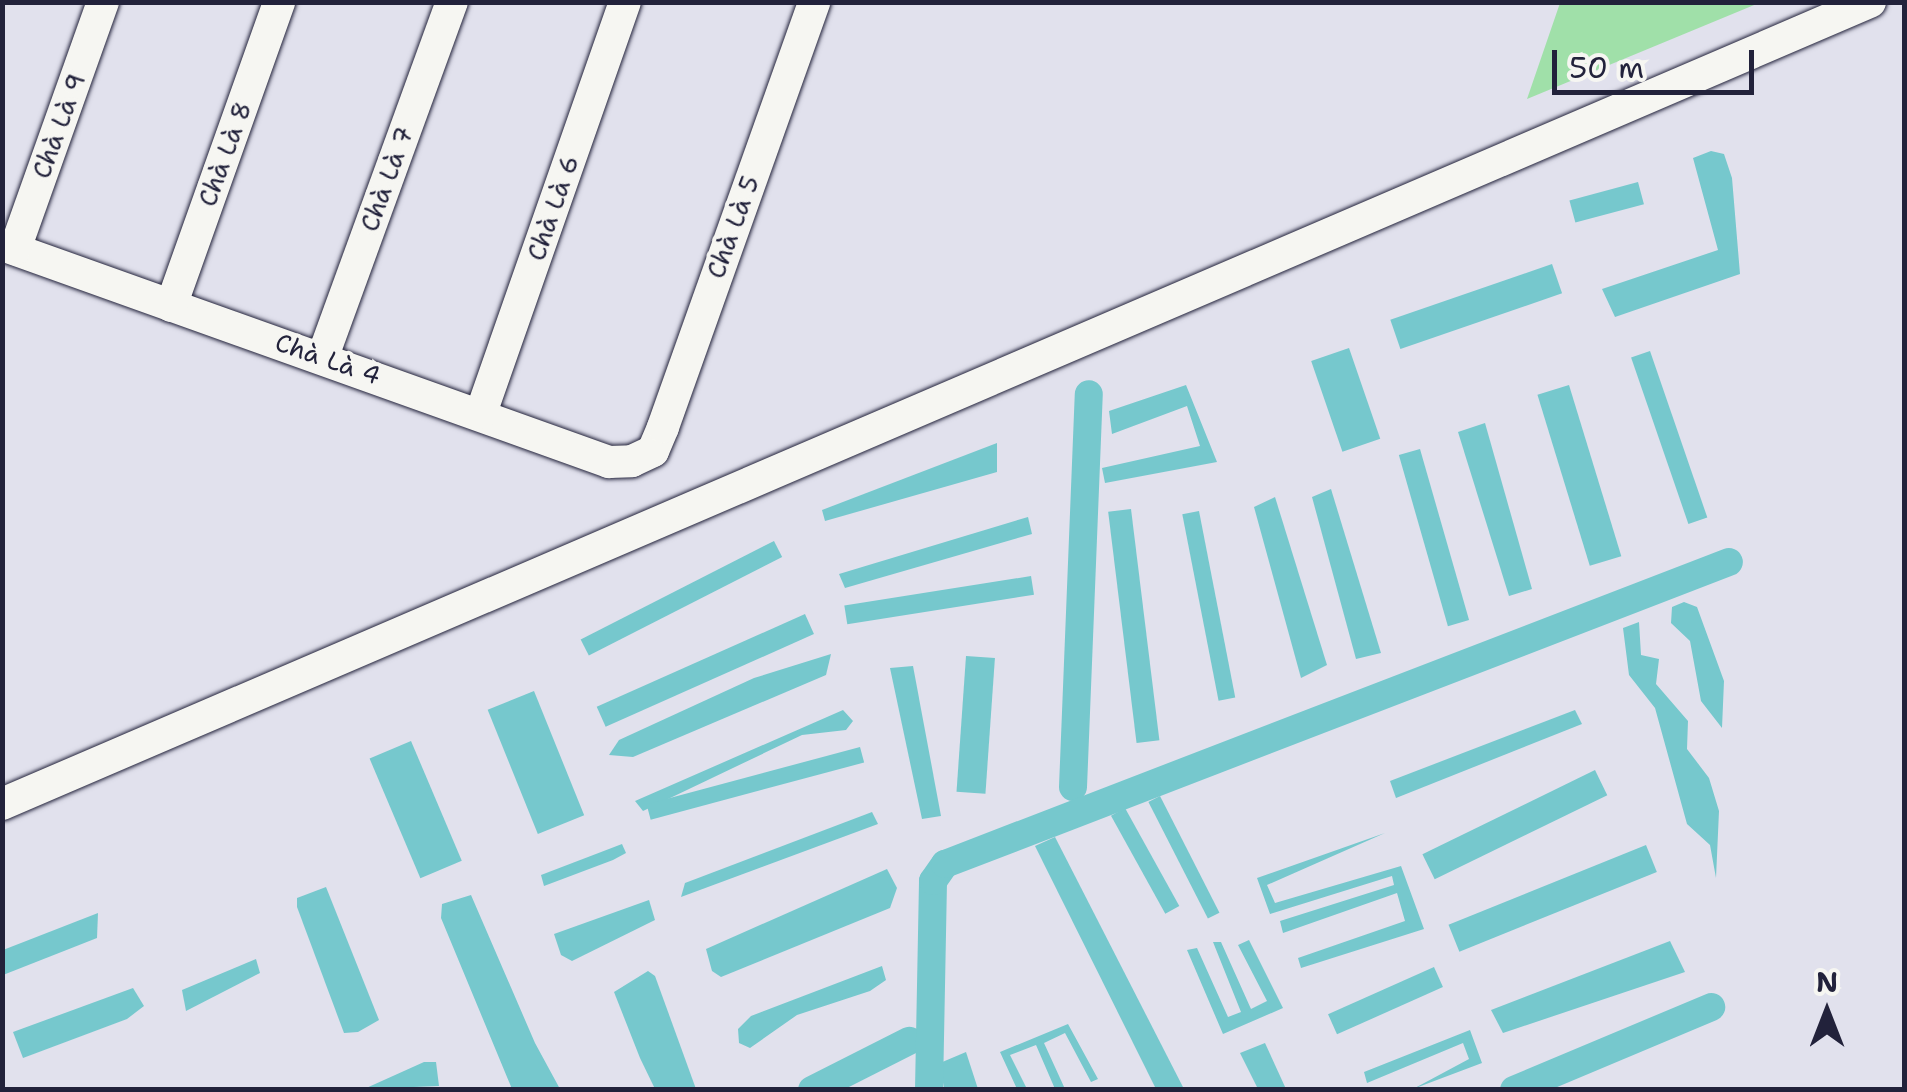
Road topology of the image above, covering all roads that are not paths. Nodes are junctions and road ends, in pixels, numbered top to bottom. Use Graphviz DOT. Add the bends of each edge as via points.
graph roads {
  1 [pos="103,2"];
  2 [pos="280,2"];
  3 [pos="452,2"];
  4 [pos="625,2"];
  5 [pos="814,2"];
  6 [pos="1870,2"];
  7 [pos="9,247"];
  8 [pos="171,306"];
  9 [pos="323,356"];
  10 [pos="480,413"];
  11 [pos="653,451"];
  12 [pos="2,804"];
  1 -- 7 [label="street, Chà Là 9"];
  2 -- 8 [label="street, Chà Là 8"];
  3 -- 9 [label="street, Chà Là 7"];
  4 -- 10 [label="street, Chà Là 6"];
  5 -- 11 [label="street, Chà Là 5"];
  6 -- 12 [label="street"];
  7 -- 8 [label="street, Chà Là 4"];
  8 -- 9 [label="street, Chà Là 4"];
  9 -- 10 [label="street, Chà Là 4"];
  10 -- 11 [label="street, Chà Là 4" via="609,462"];
}
